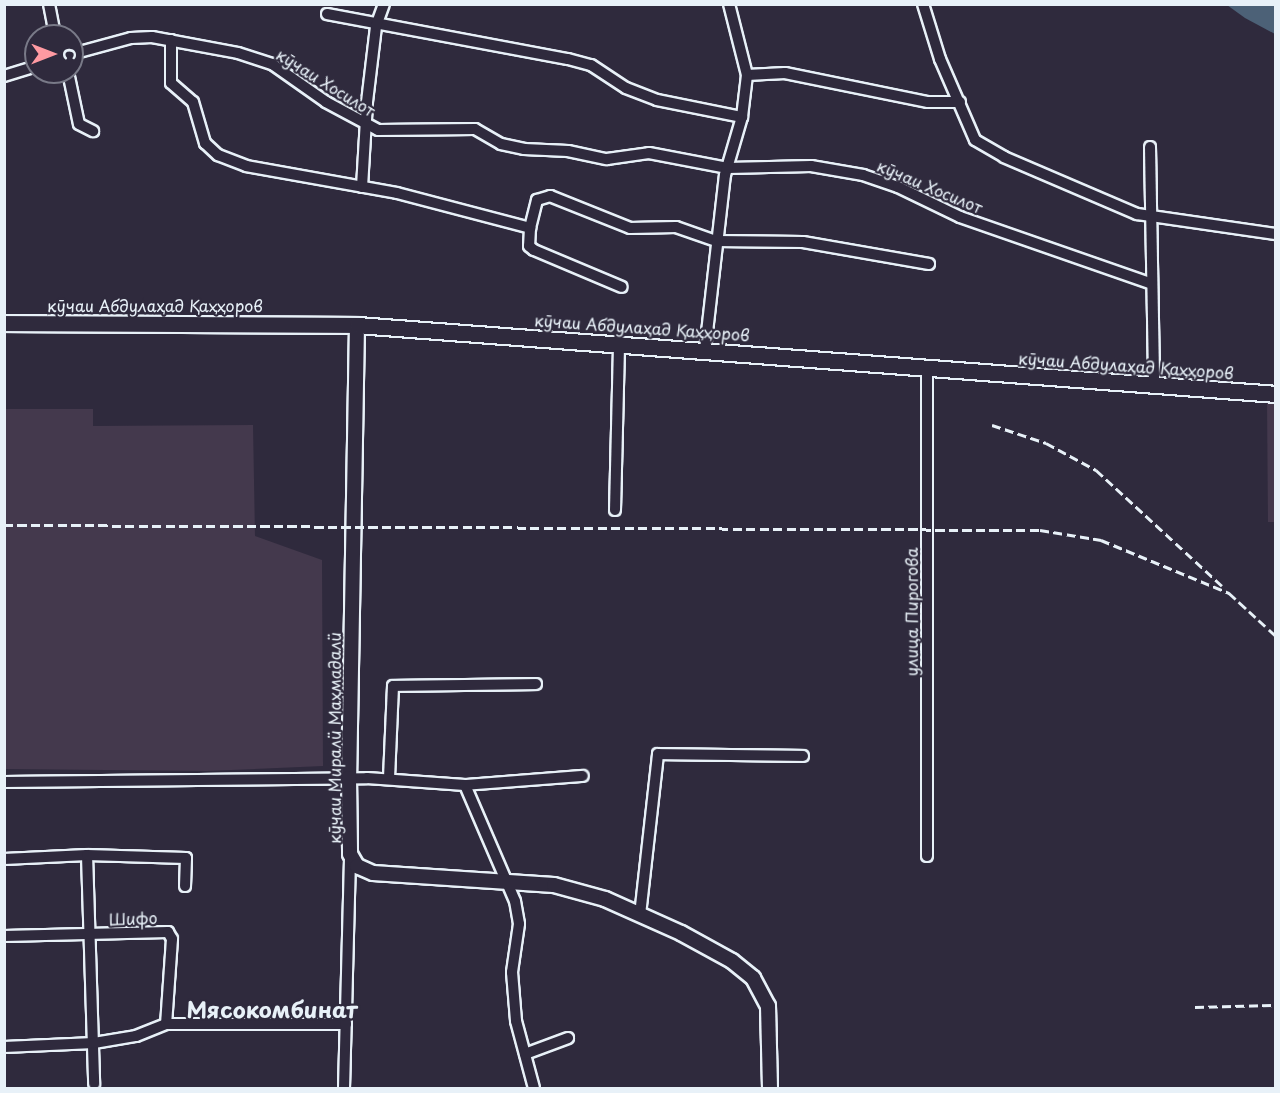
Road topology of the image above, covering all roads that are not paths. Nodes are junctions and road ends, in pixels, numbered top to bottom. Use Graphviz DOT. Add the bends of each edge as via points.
graph roads {
  1 [pos="49,4"];
  2 [pos="384,4"];
  3 [pos="729,4"];
  4 [pos="923,4"];
  5 [pos="327,14"];
  6 [pos="53,24"];
  7 [pos="376,26"];
  8 [pos="171,40"];
  9 [pos="84,51"];
  10 [pos="24,70"];
  11 [pos="747,75"];
  12 [pos="4,76"];
  13 [pos="71,84"];
  14 [pos="960,102"];
  15 [pos="742,117"];
  16 [pos="366,122"];
  17 [pos="93,131"];
  18 [pos="1150,147"];
  19 [pos="728,168"];
  20 [pos="362,187"];
  21 [pos="1152,215"];
  22 [pos="530,228"];
  23 [pos="1275,234"];
  24 [pos="716,240"];
  25 [pos="929,264"];
  26 [pos="1152,284"];
  27 [pos="622,286"];
  28 [pos="4,322"];
  29 [pos="357,325"];
  30 [pos="620,344"];
  31 [pos="705,350"];
  32 [pos="927,369"];
  33 [pos="1154,386"];
  34 [pos="1275,394"];
  35 [pos="615,510"];
  36 [pos="536,684"];
  37 [pos="803,756"];
  38 [pos="583,776"];
  39 [pos="349,778"];
  40 [pos="389,778"];
  41 [pos="4,782"];
  42 [pos="465,785"];
  43 [pos="351,854"];
  44 [pos="87,855"];
  45 [pos="927,856"];
  46 [pos="4,859"];
  47 [pos="508,883"];
  48 [pos="185,886"];
  49 [pos="640,915"];
  50 [pos="87,935"];
  51 [pos="4,936"];
  52 [pos="166,1024"];
  53 [pos="346,1024"];
  54 [pos="568,1038"];
  55 [pos="94,1043"];
  56 [pos="4,1047"];
  57 [pos="525,1054"];
  58 [pos="94,1084"];
  59 [pos="344,1089"];
  60 [pos="534,1089"];
  61 [pos="770,1089"];
  1 -- 6 [label="street"];
  2 -- 7 [label="street"];
  3 -- 11 [label="street"];
  4 -- 14 [label="street" via="936,49"];
  5 -- 7 [label="street"];
  7 -- 15 [label="street" via="568,59 591,65 626,88 657,100"];
  7 -- 16 [label="street"];
  8 -- 9 [label="street, кӯчаи Хосилот" via="141,37"];
  8 -- 16 [label="street, кӯчаи Хосилот" via="238,52 272,64 326,102"];
  8 -- 20 [label="street" via="171,83 193,102 209,150 246,166"];
  10 -- 12 [label="street"];
  11 -- 14 [label="street" via="785,73 928,102"];
  11 -- 15 [label="street"];
  13 -- 17 [label="street" via="79,124"];
  14 -- 21 [label="street" via="975,141 1137,214"];
  15 -- 19 [label="street"];
  16 -- 19 [label="street, кӯчаи Хосилот" via="382,130 475,129 501,144 524,149 567,151 607,159 649,153"];
  16 -- 20 [label="street"];
  18 -- 21 [label="street"];
  19 -- 24 [label="street"];
  19 -- 26 [label="street, кӯчаи Хосилот" via="811,166 863,175 960,217"];
  20 -- 22 [label="street"];
  21 -- 23 [label="street"];
  21 -- 26 [label="street"];
  22 -- 24 [label="street" via="537,200 550,196 630,228 676,227"];
  22 -- 27 [label="street" via="529,246 534,250"];
  24 -- 25 [label="street" via="803,242"];
  24 -- 31 [label="street"];
  26 -- 33 [label="street"];
  28 -- 29 [label="main road, кӯчаи Абдулаҳад Қаҳҳоров"];
  29 -- 30 [label="main road, кӯчаи Абдулаҳад Қаҳҳоров"];
  29 -- 39 [label="street, кӯчаи Миралӣ Маҳмадалӣ"];
  30 -- 31 [label="main road, кӯчаи Абдулаҳад Қаҳҳоров"];
  30 -- 35 [label="street"];
  31 -- 32 [label="main road, кӯчаи Абдулаҳад Қаҳҳоров"];
  32 -- 33 [label="main road, кӯчаи Абдулаҳад Қаҳҳоров"];
  32 -- 45 [label="street, улица Пирогова"];
  33 -- 34 [label="main road, кӯчаи Абдулаҳад Қаҳҳоров"];
  36 -- 40 [label="street" via="393,686"];
  37 -- 49 [label="street" via="658,754"];
  38 -- 42 [label="street"];
  39 -- 40 [label="street"];
  39 -- 41 [label="street"];
  39 -- 43 [label="street, кӯчаи Миралӣ Маҳмадалӣ"];
  40 -- 42 [label="street"];
  42 -- 47 [label="street"];
  43 -- 47 [label="street, кӯчаи Миралӣ Маҳмадалӣ" via="357,866 372,873"];
  43 -- 53 [label="street"];
  44 -- 46 [label="street"];
  44 -- 48 [label="street" via="186,858"];
  44 -- 50 [label="street"];
  47 -- 49 [label="street, кӯчаи Миралӣ Маҳмадалӣ" via="554,885 605,899"];
  47 -- 57 [label="street" via="519,924 512,972 516,1021"];
  49 -- 61 [label="street, кӯчаи Миралӣ Маҳмадалӣ" via="732,961 753,978 768,1006"];
  50 -- 51 [label="street, Шифо"];
  50 -- 52 [label="street, Шифо" via="164,931 171,934"];
  50 -- 55 [label="street"];
  52 -- 53 [label="street"];
  52 -- 55 [label="street" via="136,1036"];
  53 -- 59 [label="street"];
  54 -- 57 [label="street"];
  55 -- 56 [label="street"];
  55 -- 58 [label="street"];
  57 -- 60 [label="street"];
}
